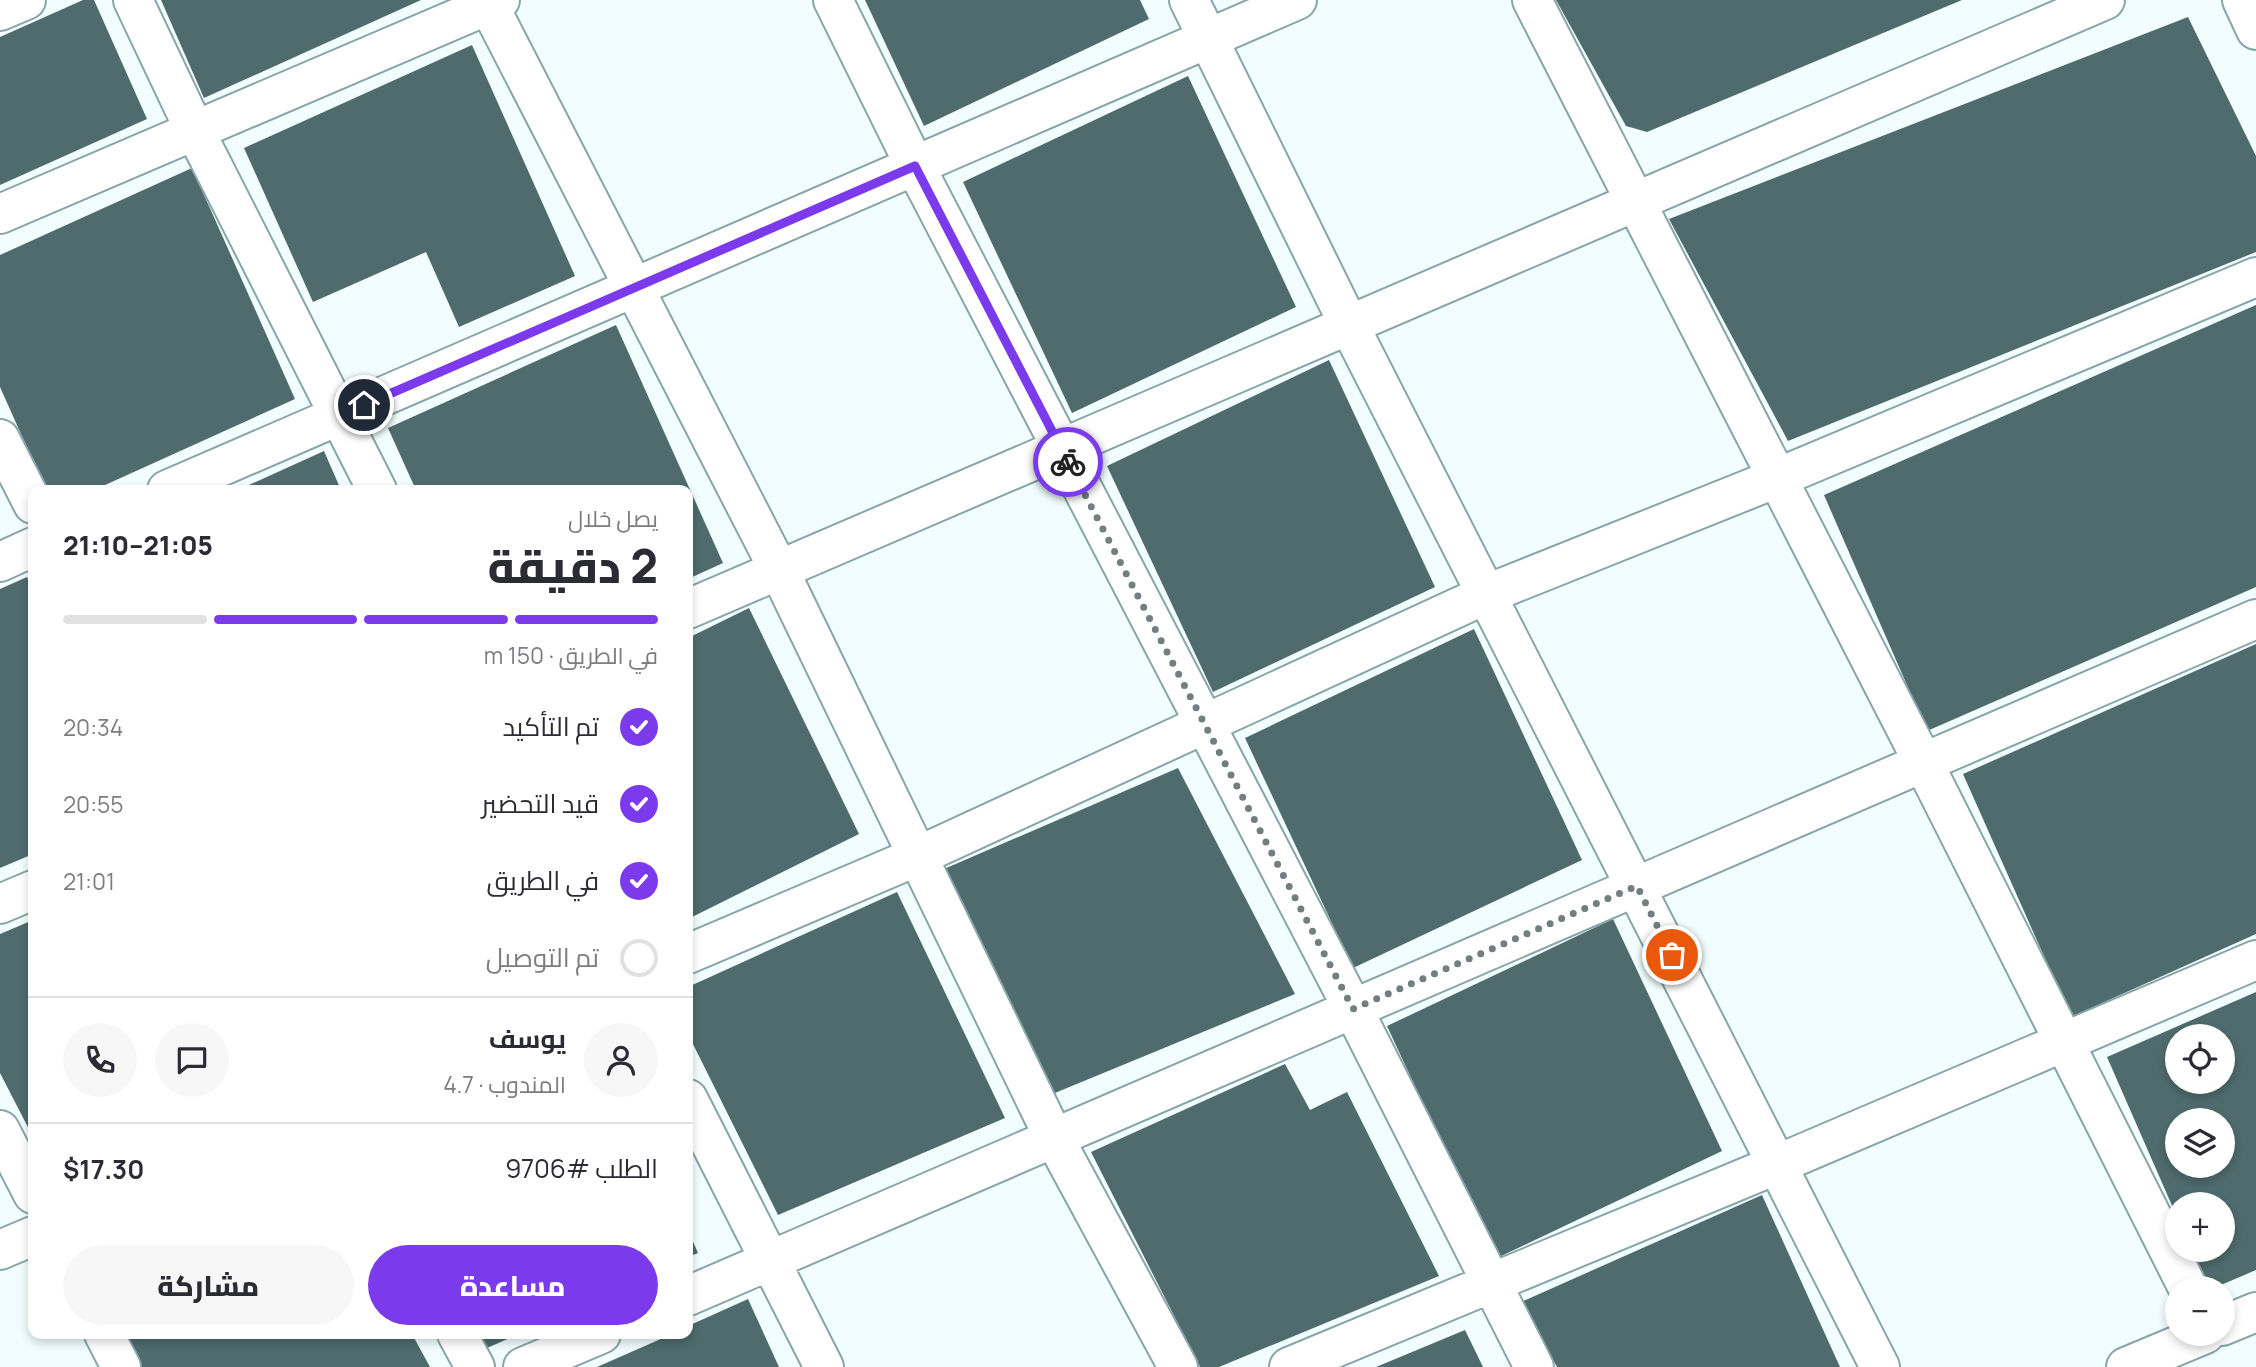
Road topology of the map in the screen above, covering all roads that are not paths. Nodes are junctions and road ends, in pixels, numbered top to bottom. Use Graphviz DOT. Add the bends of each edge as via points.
graph roads {
  1 [pos="26,0"];
  2 [pos="133,0"];
  3 [pos="833,0"];
  4 [pos="1189,0"];
  5 [pos="1297,0"];
  6 [pos="1532,0"];
  7 [pos="2105,0"];
  8 [pos="2242,0"];
  9 [pos="491,2"];
  10 [pos="0,11"];
  11 [pos="2256,30"];
  12 [pos="1208,37"];
  13 [pos="195,131"];
  14 [pos="915,166"];
  15 [pos="1634,202"];
  16 [pos="0,214"];
  17 [pos="2256,277"];
  18 [pos="634,289"];
  19 [pos="1349,325"];
  20 [pos="340,416"];
  21 [pos="0,439"];
  22 [pos="1061,449"];
  23 [pos="1777,478"];
  24 [pos="179,485"];
  25 [pos="374,485"];
  26 [pos="28,493"];
  27 [pos="28,549"];
  28 [pos="0,562"];
  29 [pos="779,570"];
  30 [pos="1487,594"];
  31 [pos="693,607"];
  32 [pos="2256,619"];
  33 [pos="1205,724"];
  34 [pos="1923,762"];
  35 [pos="918,856"];
  36 [pos="1637,886"];
  37 [pos="28,892"];
  38 [pos="0,904"];
  39 [pos="693,952"];
  40 [pos="2256,960"];
  41 [pos="1353,1009"];
  42 [pos="2064,1042"];
  43 [pos="693,1109"];
  44 [pos="0,1130"];
  45 [pos="1054,1138"];
  46 [pos="1778,1164"];
  47 [pos="28,1184"];
  48 [pos="28,1238"];
  49 [pos="0,1250"];
  50 [pos="771,1260"];
  51 [pos="2182,1276"];
  52 [pos="1491,1283"];
  53 [pos="693,1294"];
  54 [pos="2256,1312"];
  55 [pos="2235,1321"];
  56 [pos="107,1339"];
  57 [pos="460,1339"];
  58 [pos="589,1339"];
  59 [pos="2176,1346"];
  60 [pos="121,1367"];
  61 [pos="475,1367"];
  62 [pos="523,1367"];
  63 [pos="824,1367"];
  64 [pos="1178,1367"];
  65 [pos="1289,1367"];
  66 [pos="1534,1367"];
  67 [pos="1880,1367"];
  68 [pos="2126,1367"];
  1 -- 10 [label="street"];
  2 -- 13 [label="street"];
  3 -- 14 [label="street"];
  4 -- 12 [label="street"];
  5 -- 12 [label="street"];
  6 -- 15 [label="street"];
  7 -- 15 [label="street"];
  8 -- 11 [label="street"];
  9 -- 13 [label="street"];
  9 -- 18 [label="street"];
  12 -- 14 [label="street"];
  12 -- 19 [label="street"];
  13 -- 16 [label="street"];
  13 -- 20 [label="street"];
  14 -- 18 [label="street"];
  14 -- 22 [label="street"];
  15 -- 19 [label="street"];
  15 -- 23 [label="street"];
  17 -- 23 [label="street"];
  18 -- 20 [label="street"];
  18 -- 29 [label="street"];
  19 -- 22 [label="street"];
  19 -- 30 [label="street"];
  20 -- 24 [label="street"];
  20 -- 25 [label="street"];
  21 -- 26 [label="street"];
  22 -- 29 [label="street"];
  22 -- 33 [label="street"];
  23 -- 30 [label="street"];
  23 -- 34 [label="street"];
  27 -- 28 [label="street"];
  29 -- 31 [label="street"];
  29 -- 35 [label="street"];
  30 -- 33 [label="street"];
  30 -- 36 [label="street"];
  32 -- 34 [label="street"];
  33 -- 35 [label="street"];
  33 -- 41 [label="street"];
  34 -- 36 [label="street"];
  34 -- 42 [label="street"];
  35 -- 39 [label="street"];
  35 -- 45 [label="street"];
  36 -- 41 [label="street"];
  36 -- 46 [label="street"];
  37 -- 38 [label="street"];
  40 -- 42 [label="street"];
  41 -- 45 [label="street"];
  41 -- 52 [label="street"];
  42 -- 46 [label="street"];
  42 -- 51 [label="street"];
  43 -- 50 [label="street"];
  44 -- 47 [label="street"];
  45 -- 50 [label="street"];
  45 -- 64 [label="street"];
  46 -- 52 [label="street"];
  46 -- 67 [label="street"];
  48 -- 49 [label="street"];
  50 -- 53 [label="street"];
  50 -- 63 [label="street"];
  52 -- 65 [label="street"];
  52 -- 66 [label="street"];
  54 -- 55 [label="street"];
  56 -- 60 [label="street"];
  57 -- 61 [label="street"];
  58 -- 62 [label="street"];
  59 -- 68 [label="street"];
}
